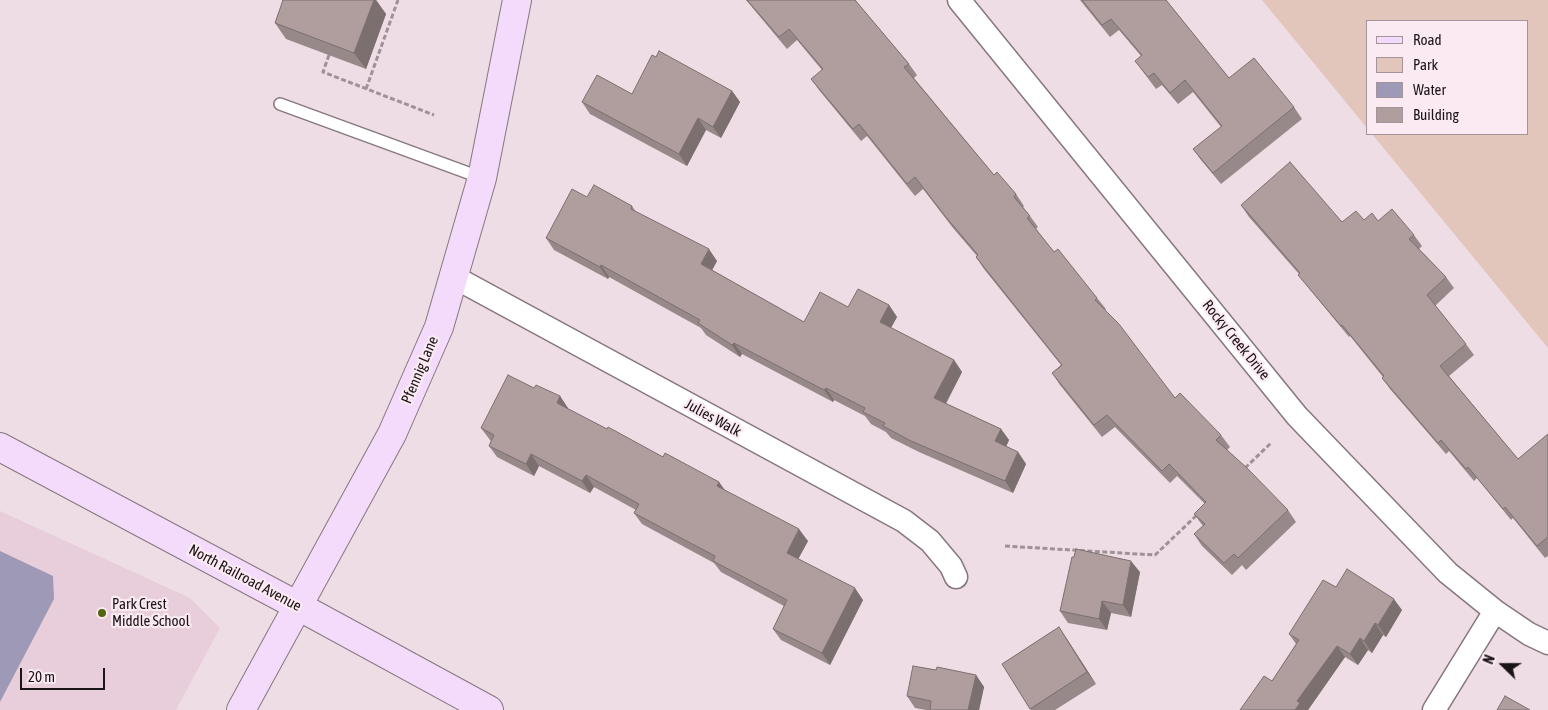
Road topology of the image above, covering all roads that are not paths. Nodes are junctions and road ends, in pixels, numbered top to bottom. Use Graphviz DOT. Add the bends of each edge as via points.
graph roads {
  1 [pos="518,0"];
  2 [pos="959,0"];
  3 [pos="280,104"];
  4 [pos="482,178"];
  5 [pos="454,277"];
  6 [pos="0,447"];
  7 [pos="956,577"];
  8 [pos="298,606"];
  9 [pos="1495,611"];
  10 [pos="1548,643"];
  11 [pos="241,710"];
  12 [pos="489,710"];
  13 [pos="1434,710"];
  1 -- 4 [label="street, Pfennig Lane"];
  2 -- 9 [label="street, Rocky Creek Drive" via="1297,416 1448,573"];
  3 -- 4 [label="lane"];
  4 -- 5 [label="street, Pfennig Lane"];
  5 -- 7 [label="street, Julies Walk" via="904,521 930,541"];
  5 -- 8 [label="street, Pfennig Lane" via="439,327 392,434"];
  6 -- 8 [label="street, North Railroad Avenue"];
  8 -- 11 [label="street, Pfennig Lane"];
  8 -- 12 [label="street, North Railroad Avenue"];
  9 -- 10 [label="street, Rocky Creek Drive"];
  9 -- 13 [label="street"];
}
